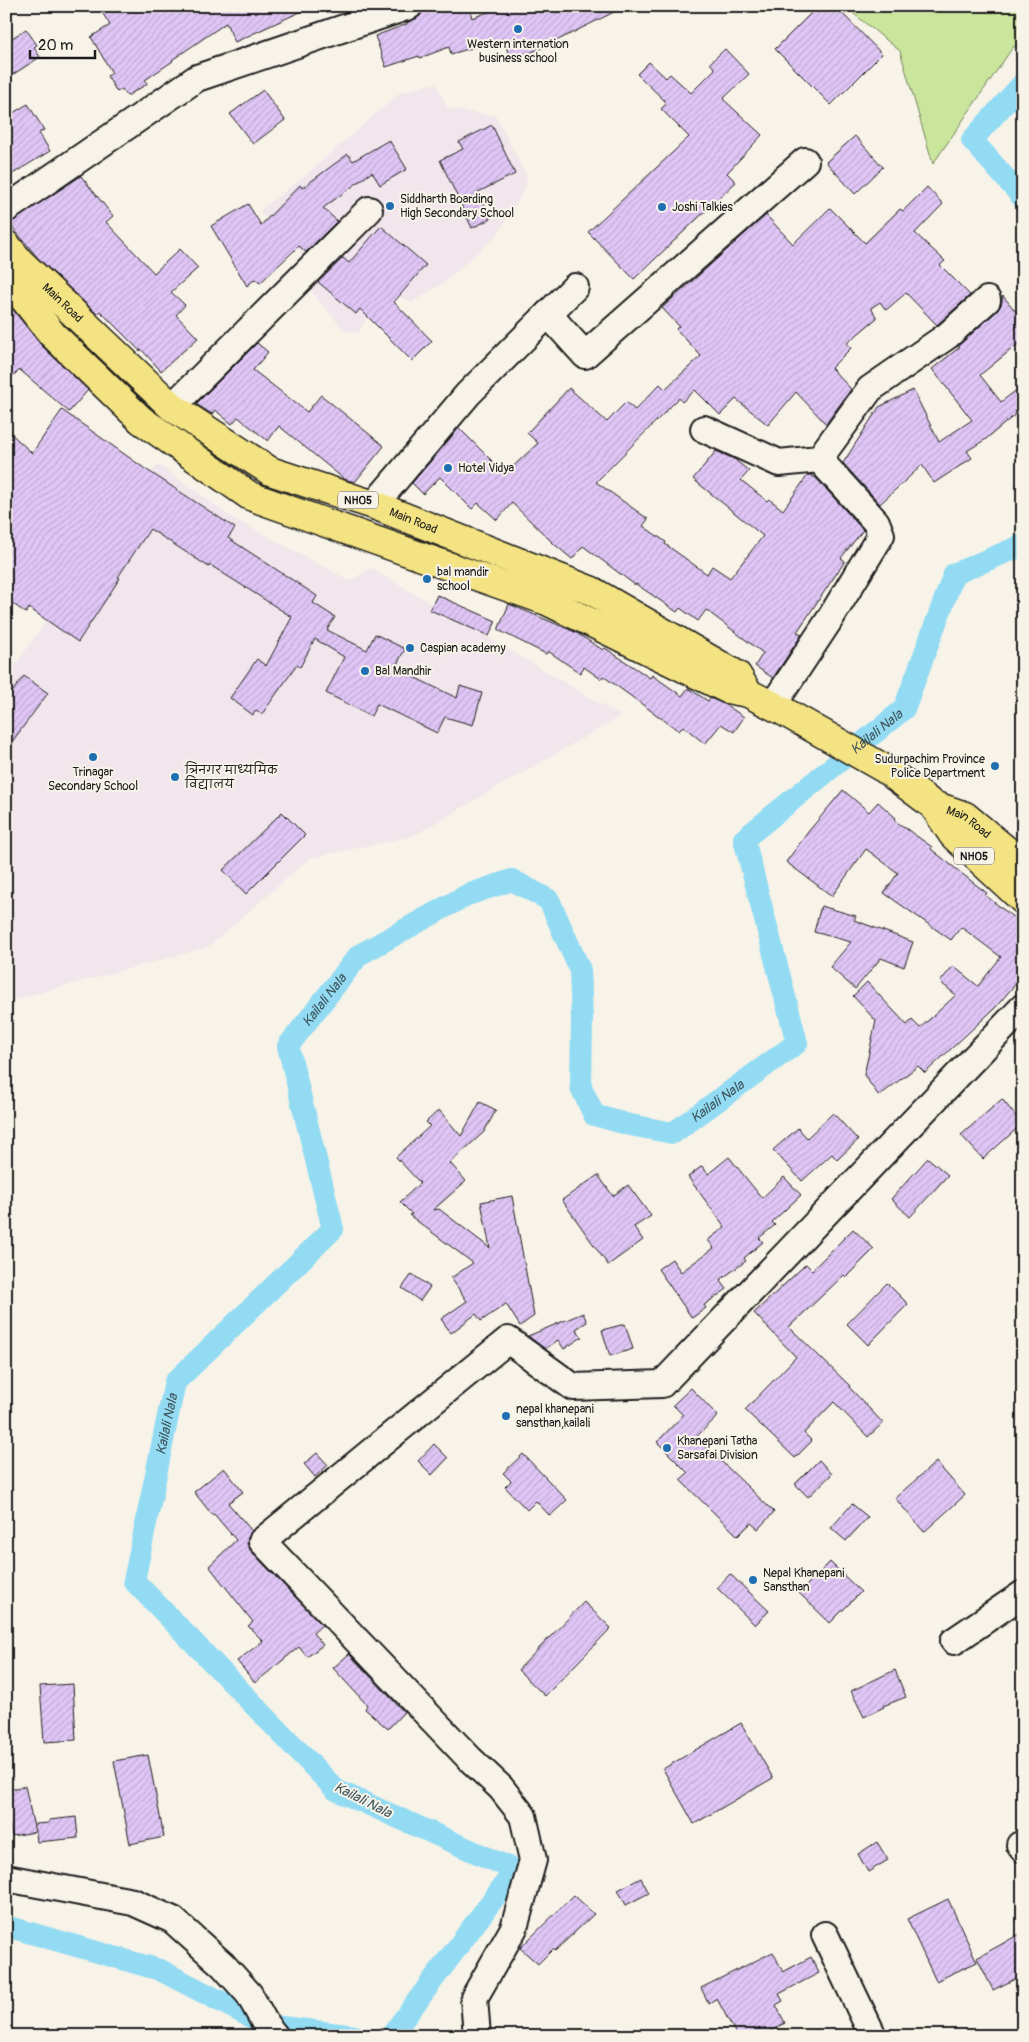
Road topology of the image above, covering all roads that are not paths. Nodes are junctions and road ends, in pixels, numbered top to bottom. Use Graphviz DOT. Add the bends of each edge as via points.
graph roads {
  1 [pos="409,6"];
  2 [pos="805,161"];
  3 [pos="6,209"];
  4 [pos="369,210"];
  5 [pos="9,268"];
  6 [pos="574,287"];
  7 [pos="987,300"];
  8 [pos="548,314"];
  9 [pos="172,407"];
  10 [pos="704,429"];
  11 [pos="819,459"];
  12 [pos="374,505"];
  13 [pos="748,693"];
  14 [pos="778,708"];
  15 [pos="933,805"];
  16 [pos="1023,864"];
  17 [pos="1023,900"];
  18 [pos="1023,1007"];
  19 [pos="1023,1594"];
  20 [pos="954,1640"];
  21 [pos="6,1878"];
  22 [pos="824,1935"];
  23 [pos="276,2036"];
  24 [pos="477,2036"];
  25 [pos="872,2036"];
  1 -- 3 [label="street" via="197,78"];
  2 -- 8 [label="street" via="585,355"];
  4 -- 9 [label="street"];
  5 -- 9 [label="main road, Main Road / NH05"];
  5 -- 13 [label="main road, Main Road / NH05" via="52,334 141,420 250,496 547,601 726,689"];
  6 -- 8 [label="street"];
  7 -- 11 [label="street" via="947,336 870,389"];
  8 -- 12 [label="street" via="468,394"];
  9 -- 12 [label="main road, Main Road / NH05" via="270,471"];
  10 -- 11 [label="street" via="779,463"];
  11 -- 14 [label="street" via="876,522 881,535"];
  12 -- 13 [label="main road, Main Road / NH05" via="592,591 737,675"];
  13 -- 14 [label="main road, Main Road / NH05"];
  14 -- 15 [label="main road, Main Road / NH05" via="885,769"];
  15 -- 16 [label="main road, Main Road / NH05" via="965,816"];
  15 -- 17 [label="main road, Main Road / NH05" via="953,835"];
  18 -- 24 [label="street" via="662,1384 573,1387 508,1340 262,1541 501,1788 523,1816 533,1860 514,1928 474,1998"];
  19 -- 20 [label="street"];
  21 -- 23 [label="street" via="133,1902 174,1920 249,1994"];
  22 -- 25 [label="street"];
}
